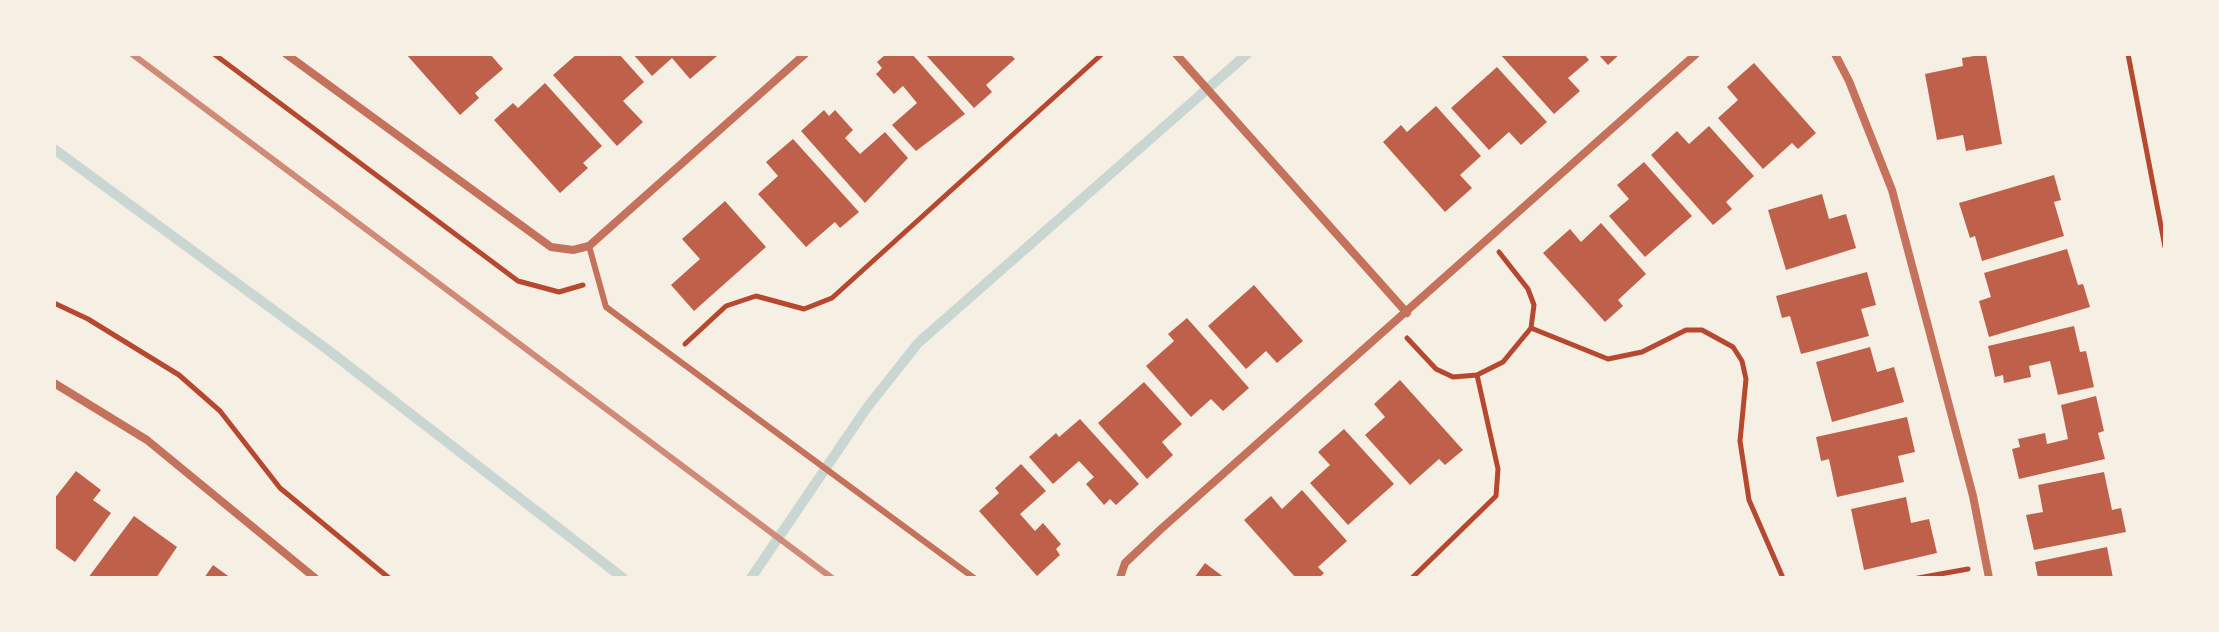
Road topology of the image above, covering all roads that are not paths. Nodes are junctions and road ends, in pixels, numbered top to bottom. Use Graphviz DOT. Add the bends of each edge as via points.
graph roads {
  1 [pos="805,54"];
  2 [pos="1176,54"];
  3 [pos="1696,54"];
  4 [pos="1835,54"];
  5 [pos="288,55"];
  6 [pos="589,246"];
  7 [pos="1407,313"];
  8 [pos="54,383"];
  9 [pos="315,578"];
  10 [pos="974,578"];
  11 [pos="1120,578"];
  12 [pos="1989,578"];
  1 -- 6 [label="street"];
  2 -- 7 [label="street"];
  3 -- 7 [label="street"];
  4 -- 12 [label="street" via="1892,190 1973,496"];
  5 -- 6 [label="street" via="551,247"];
  6 -- 10 [label="lane" via="606,307"];
  7 -- 11 [label="street" via="1161,529 1125,563"];
  8 -- 9 [label="street" via="147,440"];
}
